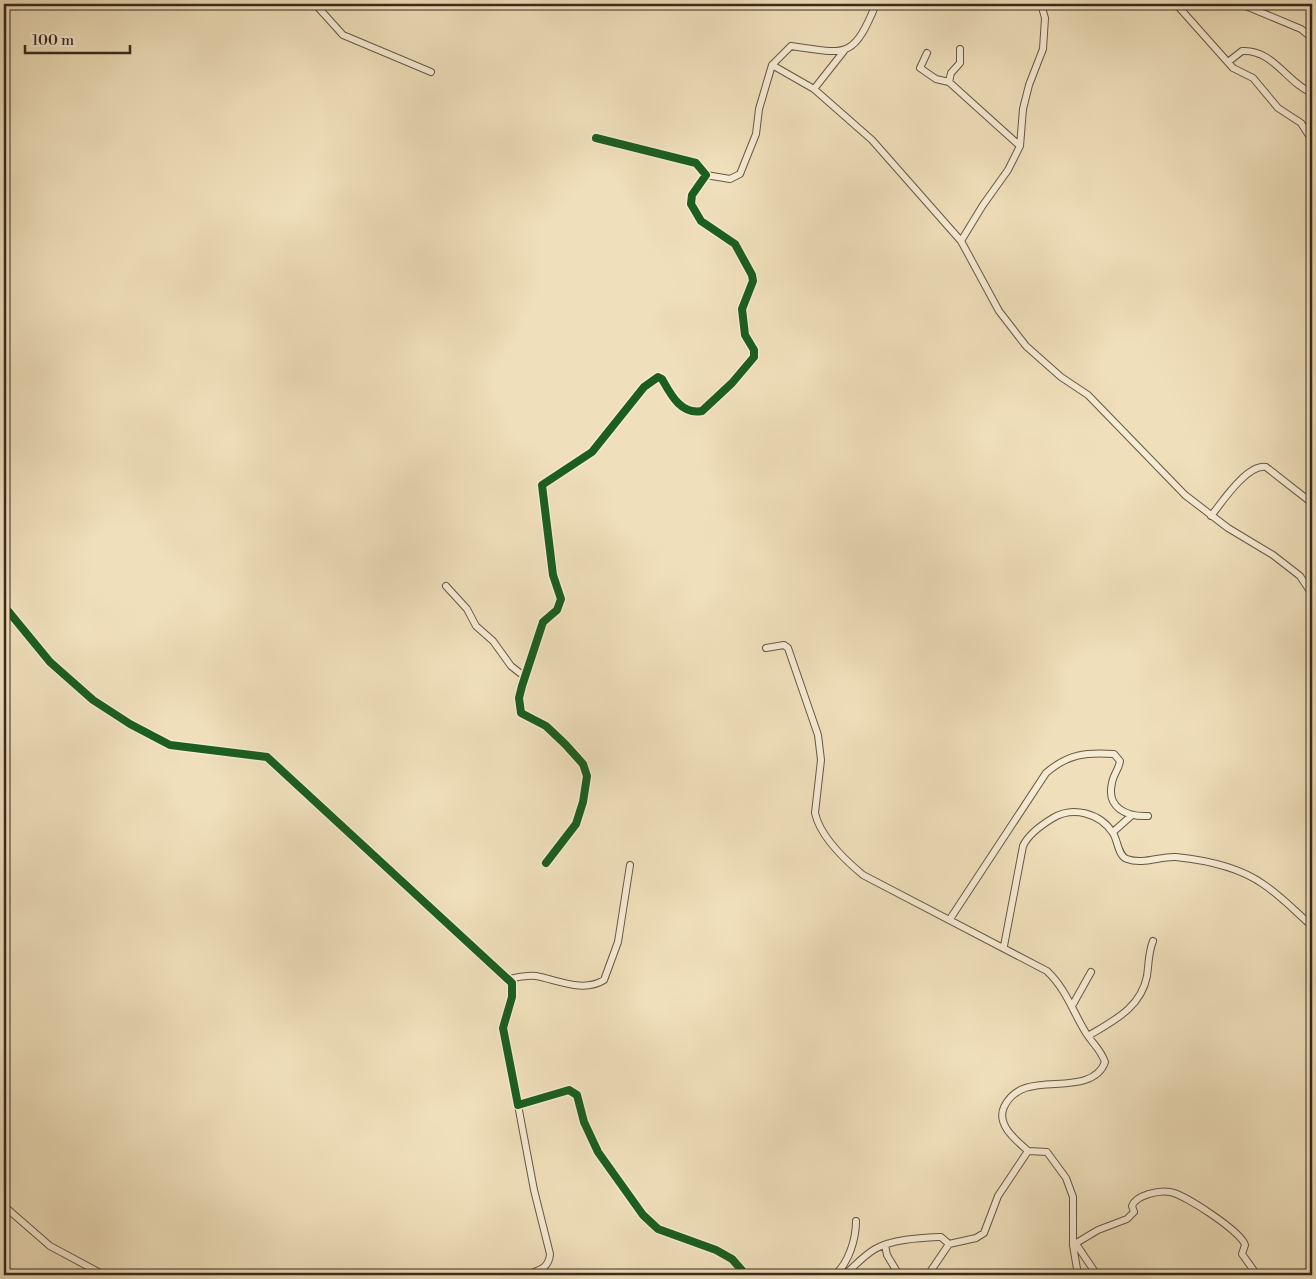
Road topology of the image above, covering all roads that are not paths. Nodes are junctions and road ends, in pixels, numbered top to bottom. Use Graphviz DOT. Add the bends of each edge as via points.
graph roads {
  1 [pos="314,4"];
  2 [pos="876,4"];
  3 [pos="1041,4"];
  4 [pos="1176,4"];
  5 [pos="1241,4"];
  6 [pos="1312,38"];
  7 [pos="960,49"];
  8 [pos="844,51"];
  9 [pos="927,52"];
  10 [pos="1228,62"];
  11 [pos="772,65"];
  12 [pos="432,72"];
  13 [pos="949,82"];
  14 [pos="814,89"];
  15 [pos="1312,93"];
  16 [pos="596,138"];
  17 [pos="1312,140"];
  18 [pos="1020,146"];
  19 [pos="706,175"];
  20 [pos="961,241"];
  21 [pos="1312,503"];
  22 [pos="1211,516"];
  23 [pos="446,586"];
  24 [pos="1312,594"];
  25 [pos="4,606"];
  26 [pos="766,648"];
  27 [pos="525,677"];
  28 [pos="1131,816"];
  29 [pos="1148,816"];
  30 [pos="1113,832"];
  31 [pos="546,863"];
  32 [pos="630,865"];
  33 [pos="950,919"];
  34 [pos="1312,926"];
  35 [pos="1153,941"];
  36 [pos="1004,946"];
  37 [pos="1091,972"];
  38 [pos="509,979"];
  39 [pos="1072,1006"];
  40 [pos="1088,1036"];
  41 [pos="518,1105"];
  42 [pos="1028,1151"];
  43 [pos="4,1206"];
  44 [pos="856,1221"];
  45 [pos="949,1244"];
  46 [pos="1075,1244"];
  47 [pos="885,1245"];
  48 [pos="104,1275"];
  49 [pos="526,1275"];
  50 [pos="746,1275"];
  51 [pos="835,1275"];
  52 [pos="844,1275"];
  53 [pos="899,1275"];
  54 [pos="928,1275"];
  55 [pos="1078,1275"];
  56 [pos="1096,1275"];
  57 [pos="1257,1275"];
  1 -- 12 [label="street" via="343,35"];
  2 -- 8 [label="street" via="866,28"];
  3 -- 18 [label="street" via="1046,18 1043,49 1023,109"];
  4 -- 10 [label="street"];
  5 -- 6 [label="street"];
  7 -- 13 [label="street" via="960,63 951,73"];
  8 -- 11 [label="street" via="835,53 791,46"];
  8 -- 14 [label="street"];
  9 -- 13 [label="street" via="920,68 936,79"];
  10 -- 15 [label="street" via="1242,51 1254,52 1274,63"];
  10 -- 17 [label="street" via="1256,81 1278,108 1301,123"];
  11 -- 14 [label="street"];
  11 -- 19 [label="street" via="759,109 756,134 740,174 730,179"];
  13 -- 18 [label="street"];
  14 -- 20 [label="street" via="872,140"];
  16 -- 19 [label="street" via="696,163"];
  18 -- 20 [label="street"];
  19 -- 27 [label="street" via="692,195 690,204 701,221 735,244 752,275 753,281 742,309 745,335 754,350 754,357 702,411 683,408 662,379 652,380 592,452 542,485 553,575 561,598 557,610 543,622"];
  20 -- 22 [label="street" via="999,311 1026,346 1061,377 1088,395 1185,495"];
  21 -- 22 [label="street" via="1266,467 1260,466 1250,470"];
  22 -- 24 [label="street" via="1280,560 1300,576"];
  23 -- 27 [label="street" via="467,609 476,626"];
  25 -- 38 [label="street" via="50,662 93,700 130,724 170,745 267,757"];
  26 -- 33 [label="street" via="784,645 788,648 818,735 821,760 815,813 821,829 863,875"];
  27 -- 31 [label="street" via="519,698 521,712 546,726 565,744 583,764 587,776 576,824"];
  28 -- 29 [label="street"];
  28 -- 30 [label="street"];
  28 -- 33 [label="street" via="1118,808 1112,797 1112,781 1120,766 1117,756 1104,753 1060,761 1046,773"];
  30 -- 34 [label="street" via="1122,855 1128,860 1174,857 1232,868 1256,879"];
  30 -- 36 [label="street" via="1094,816 1068,811 1030,836 1021,853"];
  32 -- 38 [label="street" via="618,942 604,980 587,986 526,975"];
  33 -- 36 [label="street"];
  35 -- 40 [label="street" via="1148,952 1147,975 1136,1002 1124,1014"];
  36 -- 39 [label="street" via="1047,971 1062,987"];
  37 -- 39 [label="street"];
  38 -- 41 [label="street" via="512,997 503,1028"];
  39 -- 40 [label="street"];
  40 -- 42 [label="street" via="1102,1052 1105,1062 1101,1070 1078,1082 1028,1087 1012,1096 1004,1108 1002,1121 1006,1129"];
  41 -- 49 [label="street" via="550,1254 550,1262 545,1268"];
  41 -- 50 [label="street" via="569,1090 577,1095 584,1122 598,1152 642,1215 658,1229 732,1259"];
  42 -- 45 [label="street" via="998,1196 984,1233"];
  42 -- 46 [label="street" via="1047,1152 1066,1178 1073,1197"];
  43 -- 48 [label="street" via="50,1246"];
  44 -- 51 [label="street" via="849,1253"];
  45 -- 47 [label="street" via="941,1237"];
  45 -- 54 [label="street"];
  46 -- 55 [label="street"];
  46 -- 56 [label="street"];
  46 -- 57 [label="street" via="1098,1230 1127,1219 1134,1212 1132,1206 1136,1200 1157,1192 1170,1192 1240,1236 1245,1245 1242,1254"];
  47 -- 52 [label="street" via="867,1255"];
  47 -- 53 [label="street"];
}
